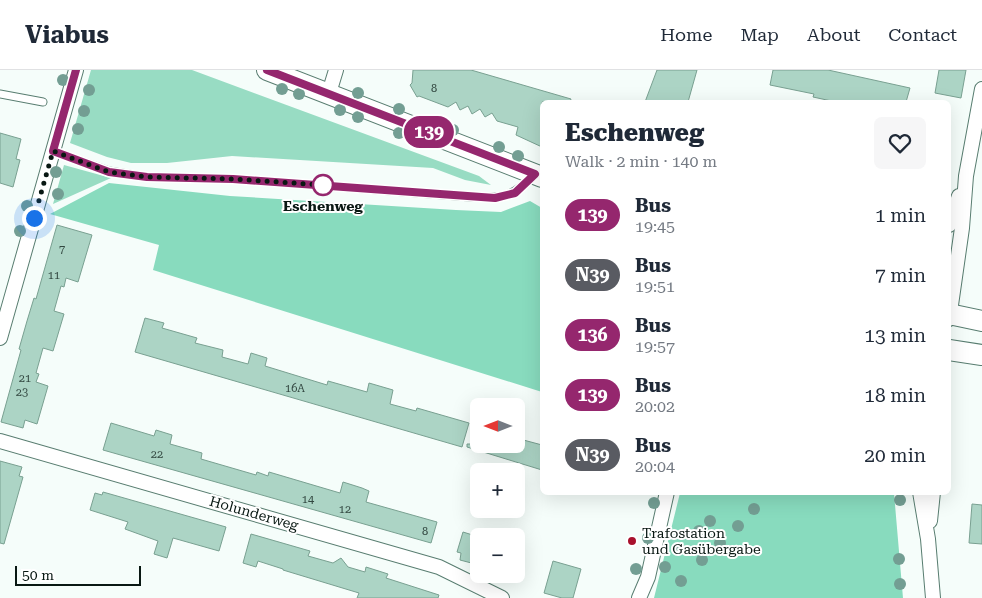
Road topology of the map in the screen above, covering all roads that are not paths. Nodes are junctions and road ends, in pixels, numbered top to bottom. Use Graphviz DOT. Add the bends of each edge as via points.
graph roads {
  1 [pos="76,70"];
  2 [pos="267,70"];
  3 [pos="336,70"];
  4 [pos="982,89"];
  5 [pos="329,93"];
  6 [pos="0,94"];
  7 [pos="43,102"];
  8 [pos="53,151"];
  9 [pos="539,175"];
  10 [pos="966,176"];
  11 [pos="951,219"];
  12 [pos="951,301"];
  13 [pos="951,314"];
  14 [pos="2,321"];
  15 [pos="982,322"];
  16 [pos="0,338"];
  17 [pos="951,350"];
  18 [pos="982,355"];
  19 [pos="0,442"];
  20 [pos="666,495"];
  21 [pos="921,495"];
  22 [pos="933,495"];
  23 [pos="928,539"];
  24 [pos="502,598"];
  25 [pos="639,598"];
  26 [pos="932,598"];
  1 -- 8 [label="street"];
  2 -- 5 [label="main road"];
  3 -- 5 [label="street"];
  4 -- 10 [label="street"];
  5 -- 9 [label="main road"];
  6 -- 7 [label="lane"];
  8 -- 9 [label="lane" via="109,172 147,177 233,179 470,198 495,198 515,193"];
  8 -- 14 [label="street"];
  10 -- 11 [label="street"];
  10 -- 12 [label="street"];
  13 -- 15 [label="main road"];
  14 -- 16 [label="street"];
  17 -- 18 [label="main road"];
  19 -- 24 [label="street, Holunderweg" via="439,567"];
  20 -- 25 [label="street" via="648,577"];
  21 -- 23 [label="street"];
  22 -- 23 [label="street"];
  23 -- 26 [label="street"];
}
